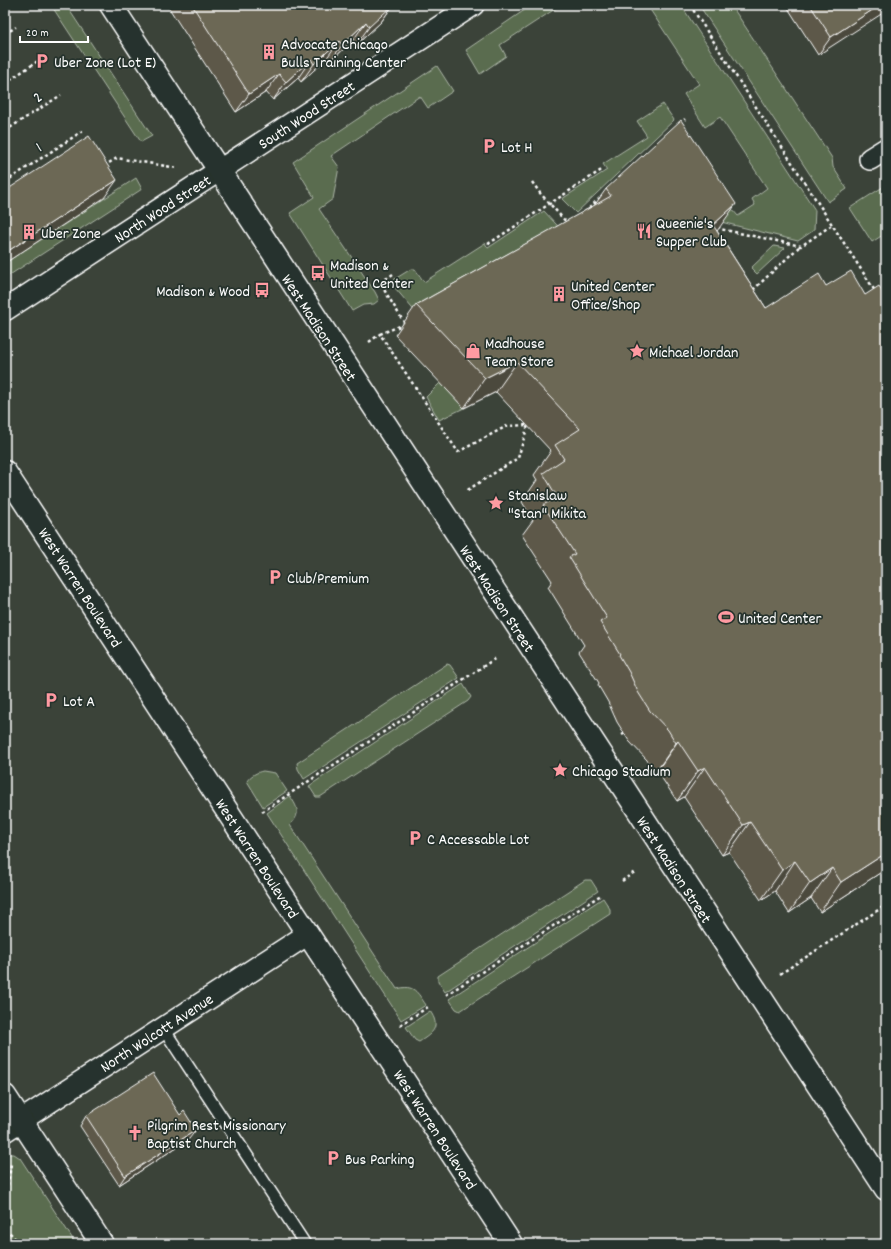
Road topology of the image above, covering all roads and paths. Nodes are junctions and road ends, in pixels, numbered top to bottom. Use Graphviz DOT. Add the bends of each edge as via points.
graph roads {
  1 [pos="111,5"];
  2 [pos="473,5"];
  3 [pos="690,5"];
  4 [pos="16,26"];
  5 [pos="5,34"];
  6 [pos="38,62"];
  7 [pos="5,83"];
  8 [pos="61,95"];
  9 [pos="685,119"];
  10 [pos="678,126"];
  11 [pos="84,130"];
  12 [pos="5,131"];
  13 [pos="101,168"];
  14 [pos="178,168"];
  15 [pos="602,169"];
  16 [pos="219,171"];
  17 [pos="5,182"];
  18 [pos="532,182"];
  19 [pos="603,195"];
  20 [pos="550,203"];
  21 [pos="580,217"];
  22 [pos="716,223"];
  23 [pos="832,225"];
  24 [pos="572,229"];
  25 [pos="488,244"];
  26 [pos="801,246"];
  27 [pos="393,274"];
  28 [pos="749,294"];
  29 [pos="878,296"];
  30 [pos="5,310"];
  31 [pos="412,320"];
  32 [pos="405,324"];
  33 [pos="380,334"];
  34 [pos="369,342"];
  35 [pos="5,472"];
  36 [pos="466,492"];
  37 [pos="496,658"];
  38 [pos="630,730"];
  39 [pos="622,735"];
  40 [pos="262,812"];
  41 [pos="636,871"];
  42 [pos="622,881"];
  43 [pos="601,895"];
  44 [pos="886,905"];
  45 [pos="308,934"];
  46 [pos="780,974"];
  47 [pos="446,995"];
  48 [pos="428,1007"];
  49 [pos="400,1025"];
  50 [pos="163,1028"];
  51 [pos="5,1096"];
  52 [pos="13,1126"];
  53 [pos="11,1164"];
  54 [pos="886,1190"];
  55 [pos="5,1203"];
  56 [pos="5,1229"];
  57 [pos="20,1244"];
  58 [pos="102,1244"];
  59 [pos="305,1244"];
  60 [pos="511,1244"];
  1 -- 16 [label="main road, West Madison Street"];
  2 -- 16 [label="street, South Wood Street"];
  3 -- 23 [label="path"];
  4 -- 5 [label="path"];
  6 -- 7 [label="path"];
  8 -- 12 [label="path, 2"];
  9 -- 10 [label="path"];
  11 -- 17 [label="path, 1"];
  13 -- 14 [label="path" via="117,158"];
  15 -- 20 [label="path"];
  16 -- 30 [label="street, North Wood Street"];
  16 -- 54 [label="main road, West Madison Street"];
  18 -- 20 [label="path"];
  19 -- 21 [label="path"];
  20 -- 24 [label="path"];
  20 -- 25 [label="path"];
  22 -- 26 [label="path" via="720,229"];
  23 -- 26 [label="path"];
  23 -- 29 [label="path"];
  26 -- 28 [label="path"];
  27 -- 32 [label="path" via="380,284"];
  31 -- 32 [label="path"];
  32 -- 33 [label="path"];
  33 -- 34 [label="path"];
  33 -- 36 [label="path" via="458,452 507,426 528,426 518,458"];
  35 -- 45 [label="main road, West Warren Boulevard"];
  37 -- 40 [label="path"];
  38 -- 39 [label="path"];
  41 -- 42 [label="path"];
  43 -- 47 [label="path"];
  44 -- 46 [label="path"];
  45 -- 50 [label="street, North Wolcott Avenue"];
  45 -- 60 [label="main road, West Warren Boulevard"];
  48 -- 49 [label="path"];
  50 -- 52 [label="street, North Wolcott Avenue"];
  50 -- 59 [label="lane"];
  51 -- 52 [label="main road"];
  52 -- 58 [label="main road"];
  53 -- 55 [label="path"];
  56 -- 57 [label="path"];
}
